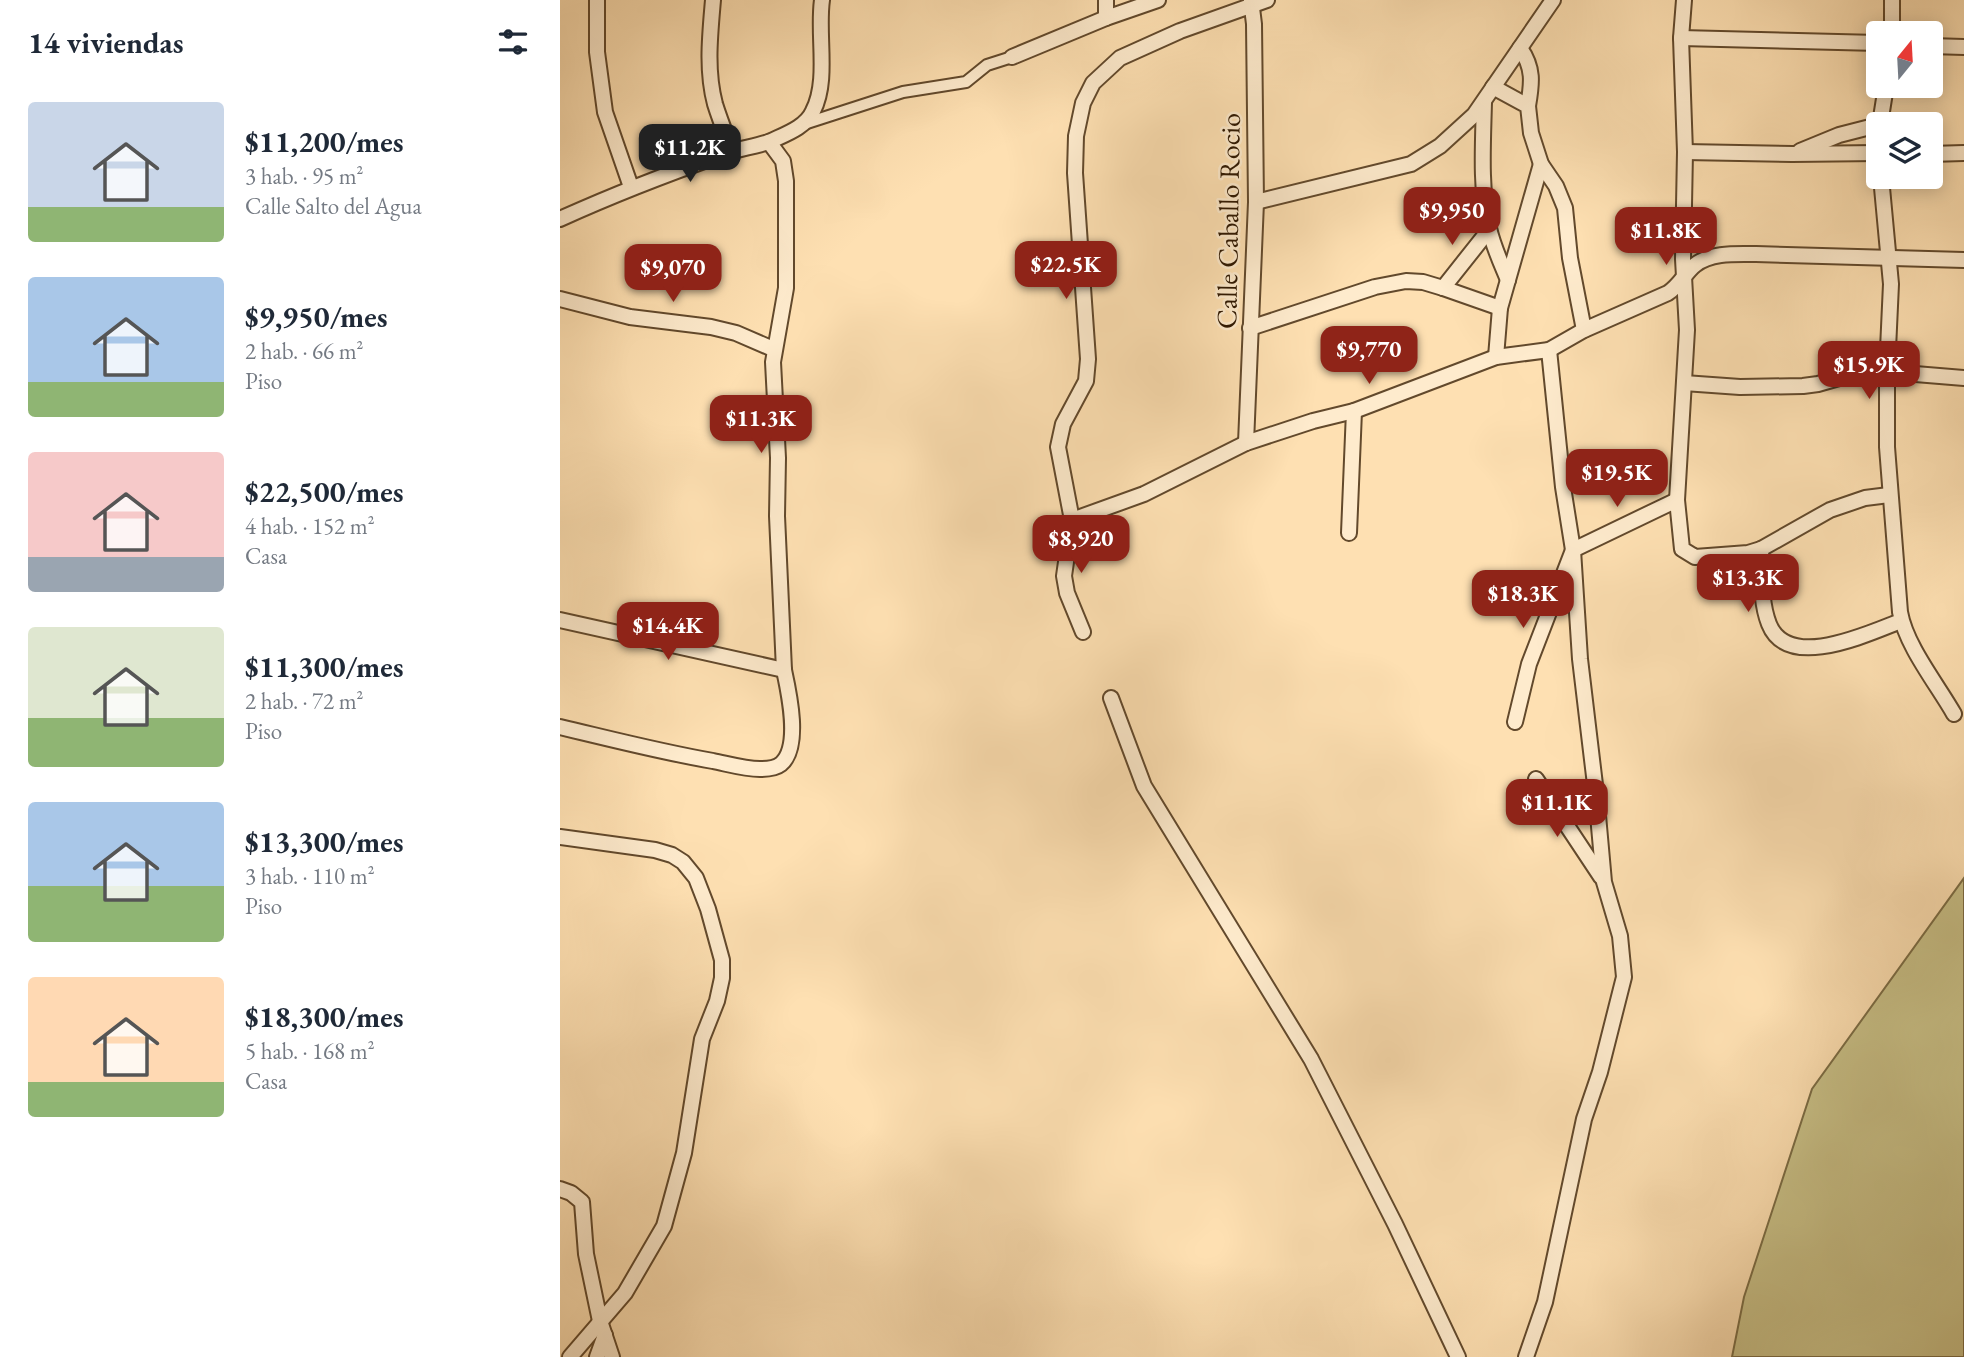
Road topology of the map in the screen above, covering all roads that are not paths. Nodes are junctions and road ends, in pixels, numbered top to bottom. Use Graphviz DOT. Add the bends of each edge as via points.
graph roads {
  1 [pos="597,0"];
  2 [pos="713,0"];
  3 [pos="822,0"];
  4 [pos="1106,0"];
  5 [pos="1158,0"];
  6 [pos="1267,0"];
  7 [pos="1553,0"];
  8 [pos="1685,0"];
  9 [pos="1892,0"];
  10 [pos="1251,2"];
  11 [pos="1106,18"];
  12 [pos="1892,21"];
  13 [pos="1681,38"];
  14 [pos="1866,43"];
  15 [pos="1943,46"];
  16 [pos="1964,47"];
  17 [pos="1520,48"];
  18 [pos="1012,57"];
  19 [pos="1493,87"];
  20 [pos="1484,102"];
  21 [pos="1528,106"];
  22 [pos="807,123"];
  23 [pos="1866,128"];
  24 [pos="769,142"];
  25 [pos="732,151"];
  26 [pos="1685,152"];
  27 [pos="1866,153"];
  28 [pos="1964,153"];
  29 [pos="1792,154"];
  30 [pos="1943,154"];
  31 [pos="1541,164"];
  32 [pos="631,187"];
  33 [pos="1882,189"];
  34 [pos="1256,202"];
  35 [pos="562,215"];
  36 [pos="1489,230"];
  37 [pos="1889,259"];
  38 [pos="1964,260"];
  39 [pos="1684,279"];
  40 [pos="1508,280"];
  41 [pos="1443,288"];
  42 [pos="560,299"];
  43 [pos="1500,308"];
  44 [pos="1250,328"];
  45 [pos="1584,330"];
  46 [pos="773,349"];
  47 [pos="1549,349"];
  48 [pos="1496,357"];
  49 [pos="1887,371"];
  50 [pos="1964,378"];
  51 [pos="1684,383"];
  52 [pos="1354,411"];
  53 [pos="1246,443"];
  54 [pos="1889,495"];
  55 [pos="1677,500"];
  56 [pos="1072,520"];
  57 [pos="1349,533"];
  58 [pos="1761,549"];
  59 [pos="1573,550"];
  60 [pos="560,621"];
  61 [pos="1901,621"];
  62 [pos="1083,632"];
  63 [pos="785,670"];
  64 [pos="1111,698"];
  65 [pos="1954,714"];
  66 [pos="1515,722"];
  67 [pos="560,727"];
  68 [pos="1536,779"];
  69 [pos="560,838"];
  70 [pos="1604,882"];
  71 [pos="560,1189"];
  72 [pos="603,1328"];
  73 [pos="570,1357"];
  74 [pos="597,1357"];
  75 [pos="612,1357"];
  76 [pos="1458,1357"];
  77 [pos="1526,1357"];
  1 -- 32 [label="street" via="597,52 605,112"];
  2 -- 25 [label="street" via="711,84"];
  3 -- 22 [label="street" via="820,89"];
  4 -- 11 [label="street"];
  5 -- 11 [label="street"];
  6 -- 10 [label="street"];
  7 -- 17 [label="street"];
  8 -- 13 [label="street"];
  9 -- 12 [label="street"];
  10 -- 34 [label="street, Calle Caballo Rocio"];
  10 -- 56 [label="street" via="1120,58 1093,83 1083,103 1075,173 1088,359 1080,394 1063,424 1058,447"];
  11 -- 18 [label="street"];
  13 -- 14 [label="street"];
  13 -- 26 [label="street"];
  15 -- 16 [label="street"];
  17 -- 19 [label="street"];
  17 -- 21 [label="street" via="1532,74"];
  18 -- 22 [label="street" via="987,65 966,82 903,92"];
  19 -- 20 [label="street"];
  19 -- 21 [label="street"];
  20 -- 34 [label="street" via="1426,157"];
  20 -- 36 [label="street" via="1482,163"];
  21 -- 31 [label="street"];
  22 -- 24 [label="street"];
  23 -- 29 [label="street"];
  24 -- 25 [label="street"];
  24 -- 46 [label="street" via="783,161 786,181 786,288"];
  25 -- 32 [label="street"];
  26 -- 29 [label="street"];
  26 -- 39 [label="street"];
  27 -- 29 [label="street"];
  28 -- 30 [label="street"];
  31 -- 40 [label="street"];
  31 -- 45 [label="street" via="1565,208"];
  32 -- 35 [label="street"];
  33 -- 37 [label="street"];
  34 -- 44 [label="street, Calle Caballo Rocio"];
  36 -- 40 [label="street"];
  36 -- 41 [label="street"];
  37 -- 38 [label="street"];
  37 -- 39 [label="street" via="1729,254 1702,260"];
  37 -- 49 [label="street"];
  39 -- 45 [label="street" via="1668,293"];
  39 -- 51 [label="street"];
  40 -- 43 [label="street"];
  41 -- 43 [label="street"];
  41 -- 44 [label="street" via="1423,282 1390,284"];
  42 -- 46 [label="street" via="630,317 711,327"];
  43 -- 48 [label="street"];
  44 -- 53 [label="street, Calle Caballo Rocio"];
  45 -- 47 [label="street"];
  46 -- 63 [label="street"];
  47 -- 48 [label="street"];
  47 -- 59 [label="street"];
  48 -- 52 [label="street"];
  49 -- 50 [label="street"];
  49 -- 51 [label="street" via="1854,372 1803,386"];
  49 -- 54 [label="street"];
  51 -- 55 [label="street"];
  52 -- 53 [label="street"];
  52 -- 57 [label="street"];
  53 -- 56 [label="street" via="1144,494"];
  54 -- 58 [label="street" via="1830,510"];
  54 -- 61 [label="street"];
  55 -- 58 [label="street" via="1680,544 1685,553 1703,557"];
  55 -- 59 [label="street"];
  56 -- 62 [label="street" via="1063,576"];
  58 -- 61 [label="street" via="1766,613 1774,635 1782,642 1806,648 1823,646"];
  59 -- 66 [label="street" via="1529,664"];
  59 -- 70 [label="street"];
  60 -- 63 [label="street"];
  61 -- 65 [label="street"];
  63 -- 67 [label="street" via="792,725 788,754 775,767 759,769 688,757"];
  64 -- 76 [label="street" via="1144,786 1311,1059"];
  68 -- 70 [label="street"];
  69 -- 72 [label="street" via="655,850 683,862 696,878 722,960 721,989 700,1048 670,1213"];
  70 -- 77 [label="street" via="1620,936 1624,977 1584,1119 1545,1302"];
  71 -- 72 [label="street" via="582,1202 586,1254"];
  72 -- 73 [label="street"];
  72 -- 74 [label="street"];
  72 -- 75 [label="street"];
}
